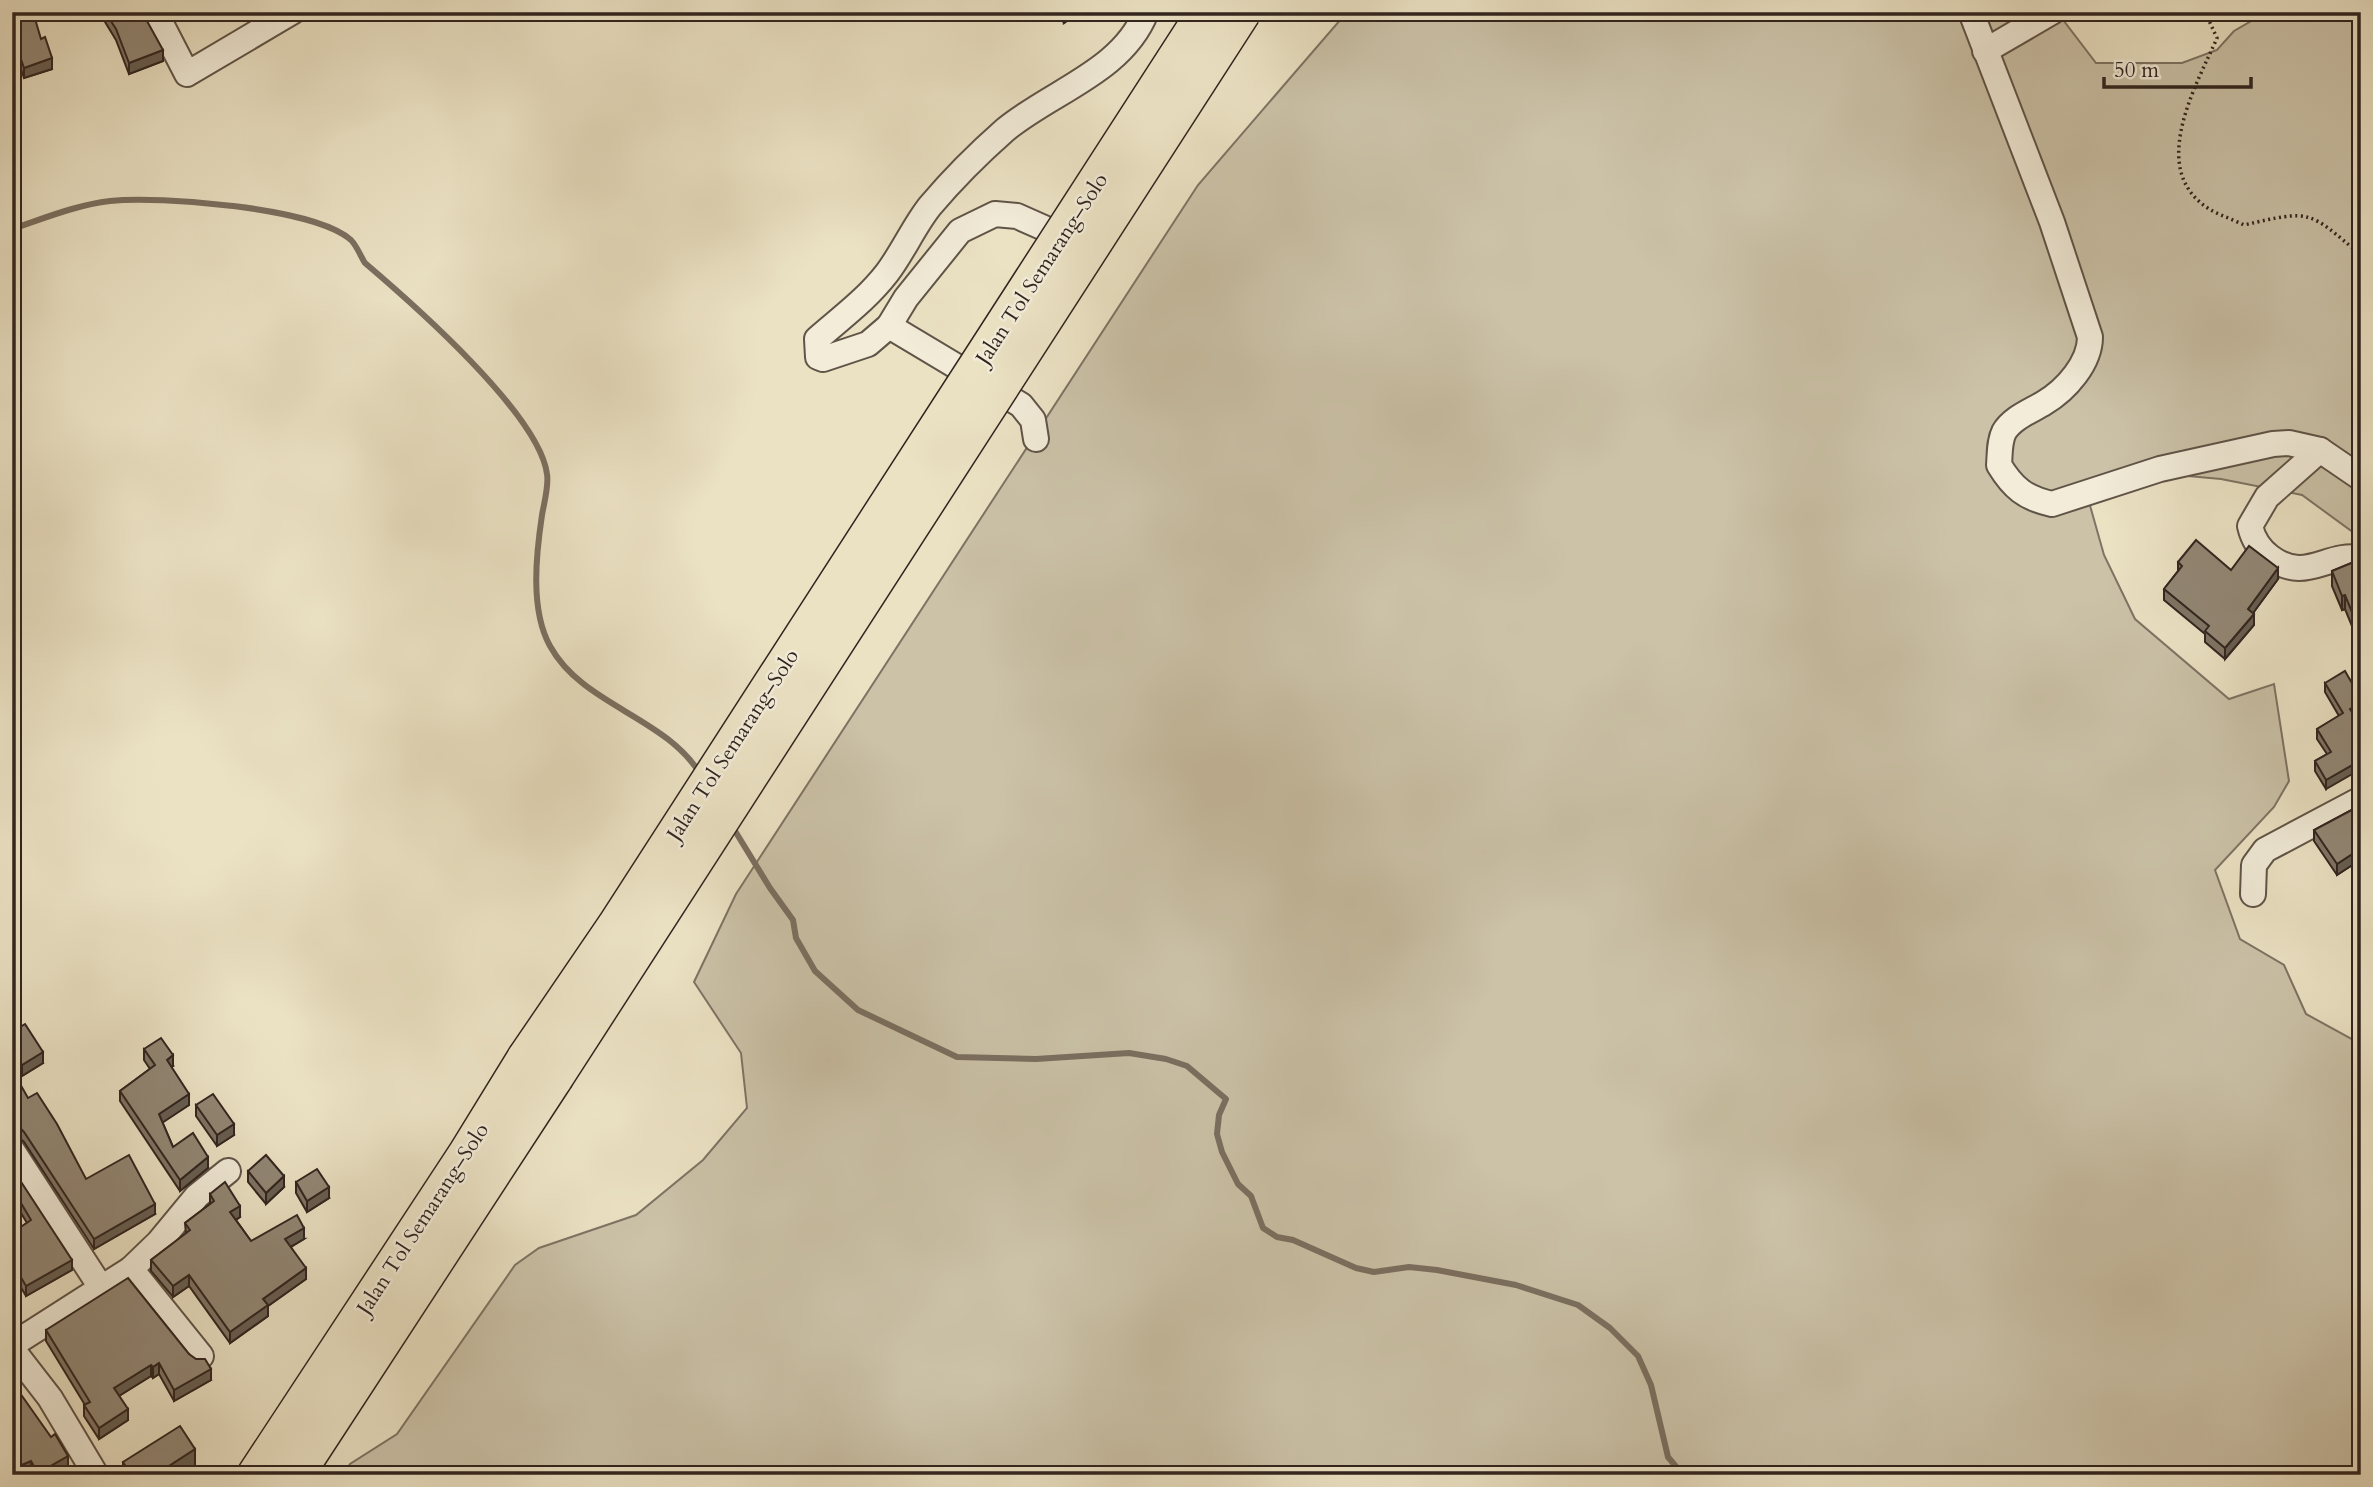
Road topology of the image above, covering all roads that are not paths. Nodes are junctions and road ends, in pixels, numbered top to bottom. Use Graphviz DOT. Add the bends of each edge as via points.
graph roads {
  1 [pos="155,12"];
  2 [pos="292,12"];
  3 [pos="1146,12"];
  4 [pos="1206,12"];
  5 [pos="1242,12"];
  6 [pos="1972,12"];
  7 [pos="2052,12"];
  8 [pos="1985,51"];
  9 [pos="1044,228"];
  10 [pos="889,326"];
  11 [pos="1036,439"];
  12 [pos="2320,450"];
  13 [pos="2361,478"];
  14 [pos="2361,558"];
  15 [pos="2361,799"];
  16 [pos="2253,894"];
  17 [pos="540,1068"];
  18 [pos="12,1150"];
  19 [pos="228,1171"];
  20 [pos="131,1269"];
  21 [pos="100,1286"];
  22 [pos="12,1347"];
  23 [pos="201,1356"];
  24 [pos="96,1475"];
  25 [pos="256,1475"];
  26 [pos="295,1475"];
  1 -- 2 [label="street" via="187,74"];
  3 -- 10 [label="street" via="1125,46 1099,69 1004,131 930,207 886,274 817,339 818,357 868,344"];
  4 -- 17 [label="highway, Jalan Tol Semarang–Solo, bridge" via="616,926"];
  5 -- 17 [label="highway, Jalan Tol Semarang–Solo, bridge"];
  6 -- 8 [label="street"];
  7 -- 8 [label="street"];
  8 -- 12 [label="street" via="2052,222 2090,337 2090,352 2076,373 2047,402 2004,433 1999,465 2016,491 2052,504 2160,469 2273,444"];
  9 -- 10 [label="street" via="1017,216 995,214 960,231"];
  10 -- 11 [label="street" via="1021,405 1033,419"];
  12 -- 13 [label="street"];
  12 -- 14 [label="street" via="2267,497 2250,526 2253,539 2267,556 2298,570"];
  15 -- 16 [label="street" via="2265,850 2254,865"];
  17 -- 25 [label="highway, Jalan Tol Semarang–Solo" via="467,1154"];
  17 -- 26 [label="highway, Jalan Tol Semarang–Solo"];
  18 -- 21 [label="street"];
  19 -- 20 [label="street" via="197,1195"];
  20 -- 21 [label="street"];
  20 -- 23 [label="street"];
  21 -- 22 [label="street"];
  22 -- 24 [label="street" via="50,1398"];
}
